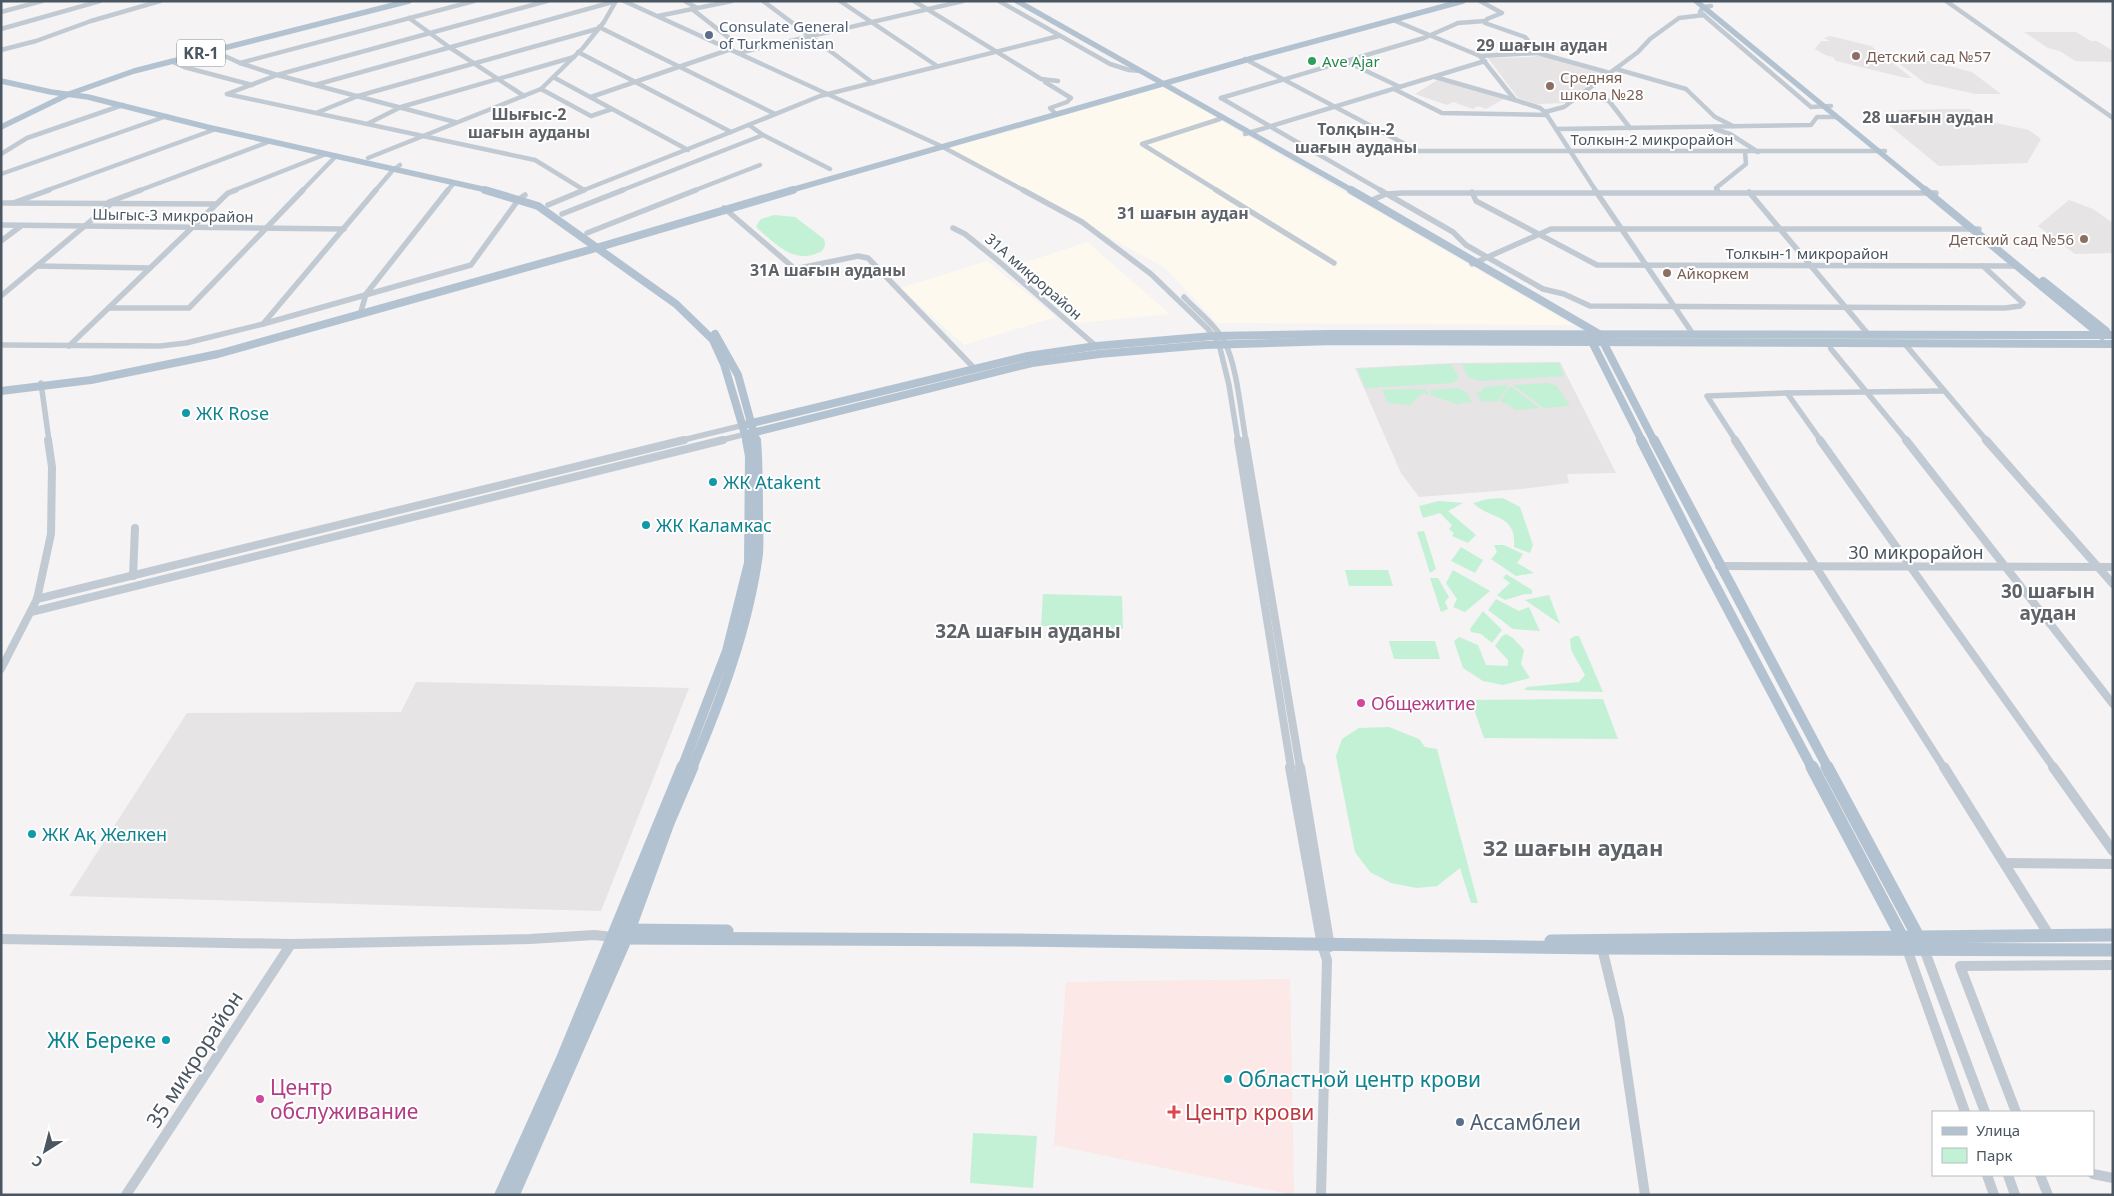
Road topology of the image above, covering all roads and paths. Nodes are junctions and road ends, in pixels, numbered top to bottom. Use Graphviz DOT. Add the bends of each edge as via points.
graph roads {
  1 [pos="42,1"];
  2 [pos="100,1"];
  3 [pos="160,1"];
  4 [pos="409,1"];
  5 [pos="474,1"];
  6 [pos="547,1"];
  7 [pos="616,1"];
  8 [pos="624,1"];
  9 [pos="631,1"];
  10 [pos="686,1"];
  11 [pos="732,1"];
  12 [pos="763,1"];
  13 [pos="840,1"];
  14 [pos="914,1"];
  15 [pos="964,1"];
  16 [pos="999,1"];
  17 [pos="1012,1"];
  18 [pos="1017,1"];
  19 [pos="1452,1"];
  20 [pos="1463,1"];
  21 [pos="1480,1"];
  22 [pos="1696,1"];
  23 [pos="1946,1"];
  24 [pos="1704,4"];
  25 [pos="694,9"];
  26 [pos="927,10"];
  27 [pos="1,12"];
  28 [pos="1704,15"];
  29 [pos="659,16"];
  30 [pos="409,18"];
  31 [pos="1391,19"];
  32 [pos="1485,21"];
  33 [pos="871,23"];
  34 [pos="598,28"];
  35 [pos="1,29"];
  36 [pos="429,33"];
  37 [pos="1430,35"];
  38 [pos="810,36"];
  39 [pos="1060,36"];
  40 [pos="729,38"];
  41 [pos="449,48"];
  42 [pos="731,49"];
  43 [pos="1,50"];
  44 [pos="212,50"];
  45 [pos="996,52"];
  46 [pos="740,53"];
  47 [pos="1538,53"];
  48 [pos="578,54"];
  49 [pos="1480,56"];
  50 [pos="1246,60"];
  51 [pos="1343,60"];
  52 [pos="171,61"];
  53 [pos="1485,61"];
  54 [pos="240,63"];
  55 [pos="473,63"];
  56 [pos="680,66"];
  57 [pos="938,66"];
  58 [pos="1616,69"];
  59 [pos="1134,71"];
  60 [pos="1141,71"];
  61 [pos="1610,74"];
  62 [pos="277,75"];
  63 [pos="1434,76"];
  64 [pos="555,78"];
  65 [pos="1041,79"];
  66 [pos="1282,79"];
  67 [pos="497,80"];
  68 [pos="1,81"];
  69 [pos="1058,81"];
  70 [pos="635,82"];
  71 [pos="873,83"];
  72 [pos="1162,84"];
  73 [pos="252,85"];
  74 [pos="315,85"];
  75 [pos="1400,87"];
  76 [pos="541,89"];
  77 [pos="1394,89"];
  78 [pos="1583,93"];
  79 [pos="72,94"];
  80 [pos="830,94"];
  81 [pos="358,96"];
  82 [pos="524,96"];
  83 [pos="591,97"];
  84 [pos="1515,100"];
  85 [pos="123,105"];
  86 [pos="1828,106"];
  87 [pos="401,107"];
  88 [pos="1335,107"];
  89 [pos="1811,107"];
  90 [pos="612,109"];
  91 [pos="316,113"];
  92 [pos="1056,113"];
  93 [pos="775,114"];
  94 [pos="1546,114"];
  95 [pos="167,116"];
  96 [pos="1836,116"];
  97 [pos="1823,117"];
  98 [pos="2113,118"];
  99 [pos="1222,119"];
  100 [pos="455,122"];
  101 [pos="368,124"];
  102 [pos="749,125"];
  103 [pos="216,126"];
  104 [pos="1,127"];
  105 [pos="1270,127"];
  106 [pos="1709,127"];
  107 [pos="1734,127"];
  108 [pos="1630,128"];
  109 [pos="1557,129"];
  110 [pos="731,132"];
  111 [pos="1248,134"];
  112 [pos="763,135"];
  113 [pos="422,136"];
  114 [pos="271,141"];
  115 [pos="942,145"];
  116 [pos="688,150"];
  117 [pos="1570,151"];
  118 [pos="1881,151"];
  119 [pos="1745,152"];
  120 [pos="1758,152"];
  121 [pos="1,154"];
  122 [pos="326,154"];
  123 [pos="336,156"];
  124 [pos="368,158"];
  125 [pos="400,165"];
  126 [pos="760,165"];
  127 [pos="830,169"];
  128 [pos="394,170"];
  129 [pos="1317,173"];
  130 [pos="1,174"];
  131 [pos="454,183"];
  132 [pos="584,190"];
  133 [pos="1472,192"];
  134 [pos="1596,192"];
  135 [pos="1718,192"];
  136 [pos="1749,192"];
  137 [pos="1928,193"];
  138 [pos="1936,193"];
  139 [pos="1386,194"];
  140 [pos="522,197"];
  141 [pos="1370,201"];
  142 [pos="1,203"];
  143 [pos="14,203"];
  144 [pos="108,204"];
  145 [pos="216,204"];
  146 [pos="548,204"];
  147 [pos="726,209"];
  148 [pos="562,214"];
  149 [pos="1,225"];
  150 [pos="21,226"];
  151 [pos="84,226"];
  152 [pos="192,227"];
  153 [pos="267,228"];
  154 [pos="953,228"];
  155 [pos="344,229"];
  156 [pos="1621,229"];
  157 [pos="1780,229"];
  158 [pos="1975,229"];
  159 [pos="587,234"];
  160 [pos="1538,234"];
  161 [pos="1,241"];
  162 [pos="598,245"];
  163 [pos="1487,257"];
  164 [pos="1334,263"];
  165 [pos="1475,263"];
  166 [pos="1646,265"];
  167 [pos="37,266"];
  168 [pos="1812,266"];
  169 [pos="1983,266"];
  170 [pos="2016,266"];
  171 [pos="150,268"];
  172 [pos="366,294"];
  173 [pos="1,296"];
  174 [pos="1673,307"];
  175 [pos="1844,307"];
  176 [pos="109,308"];
  177 [pos="361,313"];
  178 [pos="264,324"];
  179 [pos="1651,334"];
  180 [pos="1693,334"];
  181 [pos="1868,334"];
  182 [pos="2101,335"];
  183 [pos="1596,338"];
  184 [pos="2113,338"];
  185 [pos="1220,340"];
  186 [pos="1656,342"];
  187 [pos="1829,343"];
  188 [pos="1904,343"];
  189 [pos="2082,344"];
  190 [pos="1,345"];
  191 [pos="69,346"];
  192 [pos="1097,350"];
  193 [pos="2113,350"];
  194 [pos="975,369"];
  195 [pos="41,385"];
  196 [pos="1,389"];
  197 [pos="1943,391"];
  198 [pos="1866,392"];
  199 [pos="1787,393"];
  200 [pos="750,429"];
  201 [pos="423,504"];
  202 [pos="424,514"];
  203 [pos="136,528"];
  204 [pos="1720,566"];
  205 [pos="1909,566"];
  206 [pos="1816,567"];
  207 [pos="2005,567"];
  208 [pos="2098,567"];
  209 [pos="2113,567"];
  210 [pos="133,576"];
  211 [pos="2113,584"];
  212 [pos="37,599"];
  213 [pos="31,612"];
  214 [pos="1,669"];
  215 [pos="2113,704"];
  216 [pos="2113,851"];
  217 [pos="2005,863"];
  218 [pos="2113,864"];
  219 [pos="621,934"];
  220 [pos="2049,935"];
  221 [pos="2113,935"];
  222 [pos="1,939"];
  223 [pos="1326,942"];
  224 [pos="1904,943"];
  225 [pos="1922,943"];
  226 [pos="291,944"];
  227 [pos="1602,948"];
  228 [pos="1988,950"];
  229 [pos="2113,950"];
  230 [pos="1998,965"];
  231 [pos="2113,965"];
  232 [pos="1965,1111"];
  233 [pos="1985,1111"];
  234 [pos="2016,1111"];
  235 [pos="2094,1174"];
  236 [pos="1987,1176"];
  237 [pos="2008,1176"];
  238 [pos="2040,1176"];
  239 [pos="2113,1178"];
  240 [pos="126,1195"];
  241 [pos="501,1195"];
  242 [pos="513,1195"];
  243 [pos="1321,1195"];
  244 [pos="1645,1195"];
  245 [pos="1994,1195"];
  246 [pos="2015,1195"];
  247 [pos="2048,1195"];
  1 -- 27 [label="street"];
  2 -- 35 [label="street"];
  3 -- 43 [label="street" via="91,21 36,42"];
  4 -- 44 [label="main road, KR-1"];
  5 -- 30 [label="street"];
  6 -- 36 [label="street"];
  7 -- 34 [label="street"];
  7 -- 41 [label="street"];
  8 -- 29 [label="street"];
  9 -- 29 [label="street"];
  10 -- 25 [label="street"];
  11 -- 25 [label="street"];
  12 -- 38 [label="street"];
  13 -- 33 [label="street"];
  14 -- 26 [label="street"];
  15 -- 26 [label="street"];
  16 -- 39 [label="street"];
  17 -- 59 [label="main road"];
  18 -- 60 [label="main road"];
  19 -- 31 [label="main road"];
  20 -- 31 [label="main road"];
  21 -- 32 [label="street" via="1502,13"];
  22 -- 24 [label="main road"];
  23 -- 98 [label="street"];
  24 -- 28 [label="street" via="1700,12"];
  24 -- 86 [label="main road"];
  24 -- 86 [label="main road" via="1711,6"];
  25 -- 29 [label="street"];
  25 -- 40 [label="street"];
  26 -- 33 [label="street"];
  26 -- 45 [label="street"];
  28 -- 58 [label="street" via="1679,18"];
  28 -- 89 [label="street"];
  29 -- 42 [label="street"];
  30 -- 36 [label="street"];
  30 -- 54 [label="street"];
  31 -- 37 [label="street"];
  31 -- 50 [label="main road"];
  32 -- 37 [label="street" via="1458,23"];
  32 -- 47 [label="street" via="1488,25 1525,36"];
  33 -- 38 [label="street"];
  33 -- 57 [label="street"];
  34 -- 48 [label="street"];
  34 -- 55 [label="street"];
  34 -- 56 [label="street"];
  36 -- 41 [label="street"];
  36 -- 62 [label="street"];
  37 -- 49 [label="street"];
  37 -- 51 [label="street"];
  38 -- 46 [label="street"];
  38 -- 71 [label="street"];
  39 -- 45 [label="street"];
  39 -- 59 [label="street" via="1110,64"];
  41 -- 55 [label="street"];
  41 -- 74 [label="street"];
  42 -- 46 [label="street"];
  42 -- 56 [label="street"];
  44 -- 52 [label="main road, KR-1"];
  44 -- 54 [label="street"];
  45 -- 57 [label="street"];
  45 -- 65 [label="street"];
  46 -- 80 [label="street"];
  47 -- 49 [label="street"];
  47 -- 61 [label="street"];
  48 -- 64 [label="street"];
  48 -- 67 [label="street"];
  48 -- 70 [label="street"];
  49 -- 53 [label="street"];
  50 -- 66 [label="street"];
  50 -- 72 [label="main road"];
  51 -- 66 [label="street"];
  51 -- 75 [label="street"];
  52 -- 73 [label="street"];
  52 -- 79 [label="main road, KR-1"];
  53 -- 63 [label="street"];
  53 -- 84 [label="street"];
  54 -- 62 [label="street"];
  55 -- 67 [label="street"];
  55 -- 81 [label="street"];
  56 -- 70 [label="street"];
  56 -- 93 [label="street"];
  57 -- 71 [label="street"];
  58 -- 61 [label="street"];
  58 -- 107 [label="street" via="1686,89 1715,117"];
  59 -- 60 [label="street"];
  59 -- 72 [label="main road"];
  60 -- 72 [label="main road"];
  61 -- 78 [label="street"];
  62 -- 73 [label="street"];
  62 -- 74 [label="street"];
  63 -- 75 [label="street"];
  63 -- 84 [label="street"];
  64 -- 76 [label="street"];
  64 -- 83 [label="street"];
  65 -- 69 [label="street"];
  65 -- 92 [label="street" via="1071,98 1050,108"];
  66 -- 88 [label="street"];
  66 -- 105 [label="street" via="1221,98"];
  67 -- 82 [label="street"];
  67 -- 87 [label="street"];
  68 -- 79 [label="main road"];
  70 -- 83 [label="street"];
  70 -- 110 [label="street"];
  71 -- 80 [label="street"];
  72 -- 92 [label="main road"];
  72 -- 99 [label="main road"];
  72 -- 115 [label="main road"];
  73 -- 91 [label="street" via="227,94"];
  74 -- 81 [label="street"];
  75 -- 77 [label="street"];
  76 -- 82 [label="street"];
  76 -- 90 [label="street" via="591,116"];
  77 -- 88 [label="street"];
  77 -- 94 [label="street" via="1442,113"];
  78 -- 94 [label="street" via="1564,107"];
  78 -- 108 [label="street" via="1609,101"];
  79 -- 85 [label="main road"];
  79 -- 103 [label="main road" via="149,106"];
  79 -- 104 [label="main road, KR-1"];
  80 -- 93 [label="street"];
  80 -- 115 [label="street"];
  81 -- 87 [label="street"];
  81 -- 91 [label="street"];
  82 -- 100 [label="street"];
  83 -- 90 [label="street"];
  84 -- 94 [label="street" via="1540,108"];
  85 -- 95 [label="main road"];
  85 -- 121 [label="street" via="27,138"];
  86 -- 89 [label="street"];
  86 -- 96 [label="main road"];
  86 -- 118 [label="main road"];
  87 -- 100 [label="street"];
  87 -- 101 [label="street"];
  88 -- 105 [label="street"];
  88 -- 117 [label="street, Толкын-2 микрорайон" via="1418,151"];
  89 -- 97 [label="street"];
  90 -- 116 [label="street"];
  91 -- 101 [label="street"];
  92 -- 115 [label="main road"];
  93 -- 102 [label="street"];
  94 -- 109 [label="street"];
  95 -- 103 [label="main road" via="207,127"];
  95 -- 130 [label="street"];
  96 -- 97 [label="street"];
  96 -- 118 [label="main road"];
  97 -- 107 [label="street" via="1817,117 1811,125"];
  99 -- 111 [label="main road"];
  99 -- 164 [label="street" via="1142,144"];
  100 -- 113 [label="street"];
  101 -- 113 [label="street"];
  102 -- 110 [label="street"];
  102 -- 112 [label="street"];
  103 -- 114 [label="main road"];
  103 -- 124 [label="main road"];
  103 -- 143 [label="street"];
  105 -- 111 [label="street"];
  105 -- 139 [label="street"];
  106 -- 107 [label="street"];
  106 -- 108 [label="street"];
  106 -- 120 [label="street" via="1730,134"];
  108 -- 109 [label="street"];
  109 -- 117 [label="street"];
  110 -- 116 [label="street"];
  111 -- 129 [label="main road"];
  112 -- 127 [label="street"];
  112 -- 148 [label="street"];
  113 -- 124 [label="street"];
  113 -- 132 [label="street" via="535,160"];
  114 -- 122 [label="main road"];
  114 -- 144 [label="street"];
  115 -- 147 [label="main road"];
  115 -- 185 [label="street" via="1078,215 1146,264 1195,307"];
  116 -- 132 [label="street"];
  117 -- 119 [label="street, Толкын-2 микрорайон"];
  117 -- 134 [label="street"];
  118 -- 120 [label="street, Толкын-2 микрорайон"];
  118 -- 137 [label="main road"];
  118 -- 138 [label="main road"];
  119 -- 120 [label="street, Толкын-2 микрорайон"];
  119 -- 135 [label="street" via="1746,164 1716,188"];
  122 -- 123 [label="main road"];
  122 -- 145 [label="street" via="228,194"];
  123 -- 128 [label="main road"];
  123 -- 153 [label="street"];
  124 -- 125 [label="main road"];
  125 -- 128 [label="street"];
  125 -- 140 [label="main road"];
  126 -- 159 [label="street"];
  128 -- 131 [label="main road"];
  128 -- 155 [label="street"];
  129 -- 141 [label="main road"];
  129 -- 165 [label="main road"];
  131 -- 140 [label="main road"];
  131 -- 172 [label="street"];
  132 -- 146 [label="street"];
  133 -- 134 [label="street"];
  133 -- 139 [label="street"];
  133 -- 160 [label="street" via="1476,201"];
  134 -- 135 [label="street"];
  134 -- 156 [label="street"];
  135 -- 136 [label="street"];
  136 -- 137 [label="street"];
  136 -- 157 [label="street"];
  137 -- 138 [label="street"];
  137 -- 158 [label="main road"];
  138 -- 158 [label="main road"];
  139 -- 141 [label="street"];
  139 -- 163 [label="street" via="1453,232 1462,242"];
  140 -- 146 [label="main road"];
  140 -- 162 [label="main road"];
  140 -- 172 [label="street" via="471,265"];
  141 -- 165 [label="main road"];
  142 -- 143 [label="street"];
  143 -- 144 [label="street"];
  144 -- 145 [label="street"];
  144 -- 151 [label="street"];
  145 -- 152 [label="street"];
  146 -- 148 [label="main road"];
  147 -- 162 [label="main road"];
  147 -- 194 [label="street" via="795,269 858,256 868,258"];
  148 -- 159 [label="main road"];
  149 -- 150 [label="street, Шыгыс-3 микрорайон"];
  150 -- 151 [label="street, Шыгыс-3 микрорайон"];
  150 -- 161 [label="street"];
  151 -- 152 [label="street, Шыгыс-3 микрорайон"];
  151 -- 167 [label="street"];
  152 -- 153 [label="street, Шыгыс-3 микрорайон"];
  152 -- 171 [label="street"];
  153 -- 155 [label="street, Шыгыс-3 микрорайон"];
  153 -- 176 [label="street" via="189,308"];
  154 -- 192 [label="street, 31А микрорайон" via="996,259"];
  155 -- 178 [label="street"];
  156 -- 157 [label="street"];
  156 -- 160 [label="street" via="1551,229"];
  156 -- 166 [label="street"];
  157 -- 158 [label="street"];
  157 -- 168 [label="street"];
  158 -- 170 [label="main road"];
  158 -- 184 [label="main road"];
  159 -- 162 [label="main road"];
  160 -- 163 [label="street"];
  160 -- 166 [label="street, Толкын-1 микрорайон" via="1597,265"];
  162 -- 177 [label="main road"];
  162 -- 200 [label="main road" via="676,296 706,322 729,356"];
  163 -- 165 [label="street"];
  163 -- 174 [label="street" via="1543,289 1590,306"];
  165 -- 183 [label="main road"];
  165 -- 183 [label="main road"];
  166 -- 168 [label="street, Толкын-1 микрорайон"];
  166 -- 174 [label="street"];
  167 -- 171 [label="street"];
  167 -- 173 [label="street"];
  168 -- 169 [label="street, Толкын-1 микрорайон"];
  168 -- 175 [label="street"];
  169 -- 170 [label="street, Толкын-1 микрорайон"];
  169 -- 175 [label="street" via="2023,303 2020,306"];
  170 -- 182 [label="main road"];
  171 -- 176 [label="street"];
  172 -- 177 [label="street"];
  172 -- 178 [label="street"];
  174 -- 175 [label="street"];
  174 -- 180 [label="street"];
  175 -- 181 [label="street"];
  176 -- 191 [label="street"];
  177 -- 195 [label="main road" via="180,360"];
  178 -- 191 [label="street" via="160,346"];
  179 -- 180 [label="main road"];
  179 -- 183 [label="main road"];
  179 -- 186 [label="main road"];
  180 -- 181 [label="main road"];
  181 -- 182 [label="main road"];
  182 -- 184 [label="main road"];
  183 -- 185 [label="main road"];
  183 -- 186 [label="main road"];
  183 -- 204 [label="main road"];
  183 -- 224 [label="main road" via="1706,566"];
  184 -- 189 [label="main road"];
  185 -- 192 [label="main road"];
  185 -- 223 [label="street" via="1235,378"];
  186 -- 187 [label="main road"];
  187 -- 188 [label="main road"];
  187 -- 198 [label="street"];
  188 -- 189 [label="main road"];
  188 -- 197 [label="street"];
  189 -- 193 [label="main road"];
  190 -- 191 [label="street"];
  192 -- 194 [label="main road" via="1028,356"];
  192 -- 200 [label="main road"];
  194 -- 200 [label="main road"];
  195 -- 196 [label="main road"];
  195 -- 212 [label="street" via="52,466 51,534"];
  197 -- 198 [label="street"];
  197 -- 208 [label="street"];
  198 -- 199 [label="street"];
  198 -- 207 [label="street" via="1934,473"];
  199 -- 205 [label="street"];
  199 -- 206 [label="street" via="1707,396"];
  200 -- 201 [label="street"];
  200 -- 202 [label="street"];
  200 -- 219 [label="main road" via="758,462 758,552 751,590 715,712"];
  201 -- 202 [label="street"];
  201 -- 210 [label="street"];
  202 -- 213 [label="street"];
  203 -- 210 [label="street"];
  204 -- 206 [label="street, 30 микрорайон"];
  204 -- 225 [label="main road"];
  205 -- 206 [label="street, 30 микрорайон"];
  205 -- 207 [label="street, 30 микрорайон"];
  205 -- 216 [label="street"];
  206 -- 217 [label="street"];
  207 -- 208 [label="street, 30 микрорайон"];
  207 -- 215 [label="street"];
  208 -- 209 [label="street, 30 микрорайон"];
  208 -- 211 [label="street"];
  210 -- 212 [label="street"];
  212 -- 213 [label="street"];
  213 -- 214 [label="street"];
  217 -- 218 [label="street"];
  217 -- 220 [label="street"];
  219 -- 223 [label="main road"];
  219 -- 226 [label="street"];
  219 -- 241 [label="main road"];
  219 -- 242 [label="main road"];
  220 -- 221 [label="main road"];
  220 -- 225 [label="main road"];
  222 -- 226 [label="street"];
  223 -- 224 [label="main road"];
  223 -- 227 [label="main road"];
  223 -- 243 [label="street"];
  224 -- 225 [label="main road"];
  224 -- 227 [label="main road"];
  224 -- 232 [label="street"];
  225 -- 228 [label="main road"];
  225 -- 233 [label="street"];
  226 -- 240 [label="street, 35 микрорайон"];
  227 -- 244 [label="street" via="1619,1018"];
  228 -- 229 [label="main road"];
  228 -- 230 [label="street"];
  230 -- 231 [label="street"];
  230 -- 234 [label="street" via="1960,966"];
  235 -- 239 [label="street"];
  236 -- 245 [label="street"];
  237 -- 246 [label="street"];
  238 -- 247 [label="street"];
}
